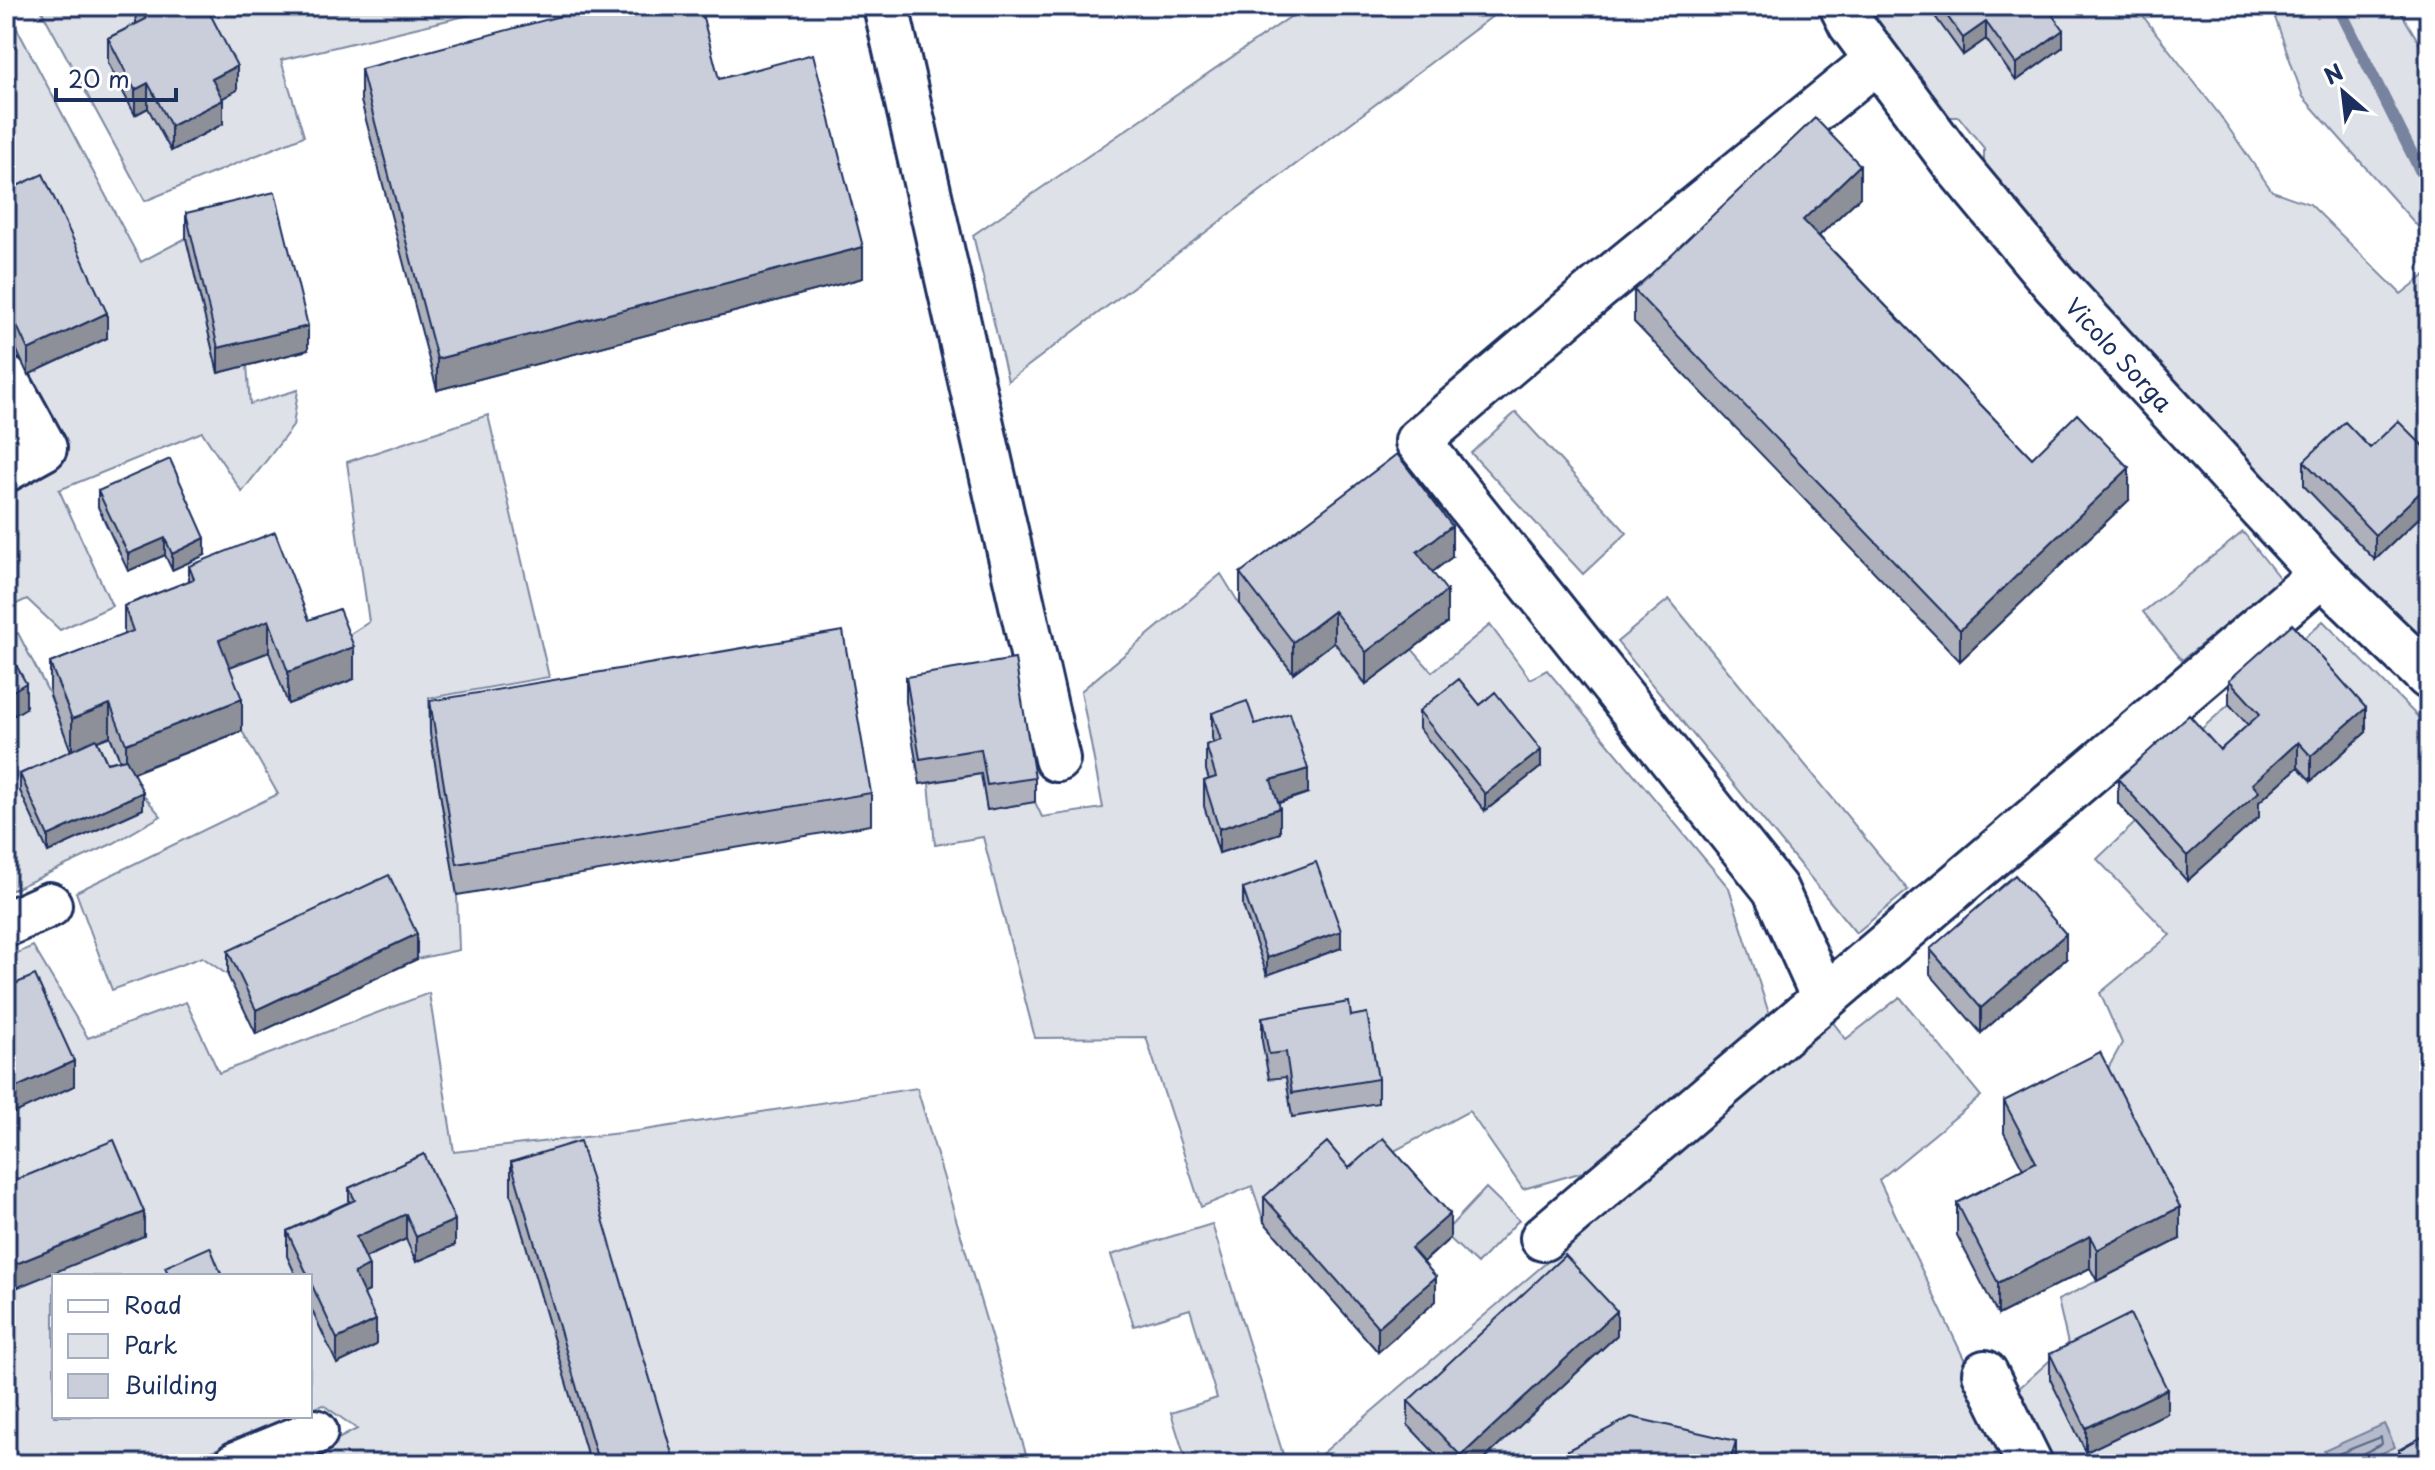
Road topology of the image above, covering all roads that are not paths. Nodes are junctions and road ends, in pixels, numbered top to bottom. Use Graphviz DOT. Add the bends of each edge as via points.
graph roads {
  1 [pos="886,6"];
  2 [pos="1842,6"];
  3 [pos="1877,60"];
  4 [pos="6,379"];
  5 [pos="6,469"];
  6 [pos="2322,574"];
  7 [pos="2429,677"];
  8 [pos="1057,759"];
  9 [pos="49,905"];
  10 [pos="6,924"];
  11 [pos="1824,998"];
  12 [pos="1543,1238"];
  13 [pos="1985,1373"];
  14 [pos="315,1432"];
  15 [pos="237,1464"];
  16 [pos="2030,1464"];
  1 -- 8 [label="street"];
  2 -- 3 [label="street, Vicolo Sorga"];
  3 -- 6 [label="street, Vicolo Sorga" via="2054,283"];
  3 -- 11 [label="street" via="1418,441 1775,889"];
  4 -- 5 [label="street" via="44,448"];
  6 -- 7 [label="street, Vicolo Sorga"];
  6 -- 11 [label="street"];
  9 -- 10 [label="street"];
  11 -- 12 [label="street"];
  13 -- 16 [label="street"];
  14 -- 15 [label="street"];
}
